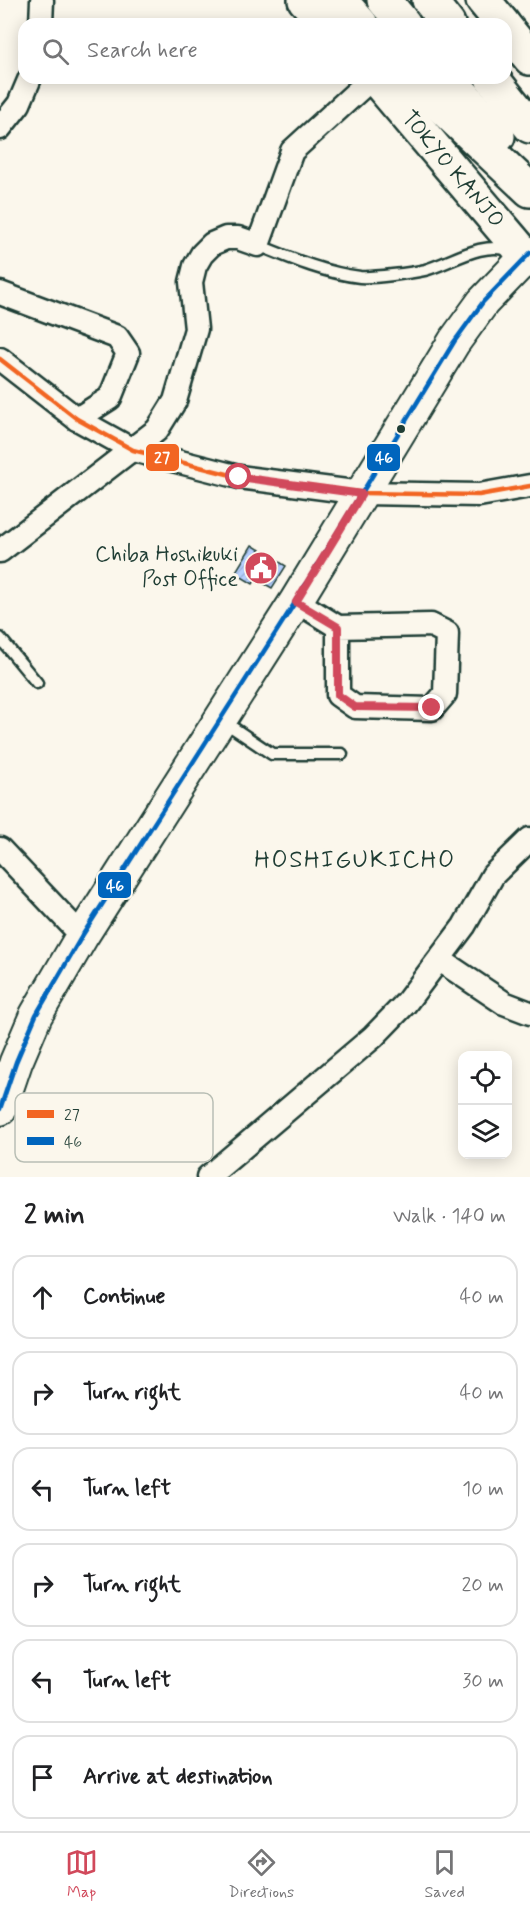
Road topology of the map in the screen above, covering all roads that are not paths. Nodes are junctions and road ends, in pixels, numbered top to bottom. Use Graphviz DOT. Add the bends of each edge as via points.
graph roads {
  1 [pos="42,0"];
  2 [pos="305,0"];
  3 [pos="340,0"];
  4 [pos="384,0"];
  5 [pos="429,0"];
  6 [pos="483,0"];
  7 [pos="41,18"];
  8 [pos="322,18"];
  9 [pos="356,18"];
  10 [pos="399,18"];
  11 [pos="443,18"];
  12 [pos="498,18"];
  13 [pos="512,36"];
  14 [pos="530,58"];
  15 [pos="27,84"];
  16 [pos="367,84"];
  17 [pos="379,84"];
  18 [pos="417,84"];
  19 [pos="454,84"];
  20 [pos="497,84"];
  21 [pos="530,126"];
  22 [pos="0,128"];
  23 [pos="530,174"];
  24 [pos="530,190"];
  25 [pos="258,245"];
  26 [pos="529,257"];
  27 [pos="0,293"];
  28 [pos="0,359"];
  29 [pos="77,419"];
  30 [pos="133,450"];
  31 [pos="530,486"];
  32 [pos="362,494"];
  33 [pos="1,547"];
  34 [pos="296,602"];
  35 [pos="338,627"];
  36 [pos="0,638"];
  37 [pos="37,683"];
  38 [pos="220,720"];
  39 [pos="342,754"];
  40 [pos="530,839"];
  41 [pos="0,849"];
  42 [pos="82,936"];
  43 [pos="440,960"];
  44 [pos="530,1013"];
  45 [pos="0,1109"];
  46 [pos="208,1177"];
  1 -- 7 [label="street"];
  2 -- 8 [label="highway"];
  3 -- 9 [label="highway"];
  4 -- 10 [label="highway"];
  5 -- 11 [label="highway"];
  6 -- 12 [label="highway"];
  13 -- 14 [label="highway"];
  15 -- 22 [label="street" via="19,104"];
  16 -- 25 [label="street" via="292,151"];
  17 -- 26 [label="highway, TOKYO KANJO"];
  18 -- 24 [label="highway"];
  19 -- 23 [label="highway"];
  20 -- 21 [label="highway"];
  25 -- 26 [label="lane" via="297,262 361,277 424,270 481,250 501,248"];
  25 -- 30 [label="street" via="226,238 212,244 195,266 191,282 196,329 175,401 157,430"];
  26 -- 32 [label="street" via="483,302 454,342"];
  27 -- 29 [label="street" via="117,337 128,353 110,398"];
  28 -- 29 [label="street"];
  29 -- 30 [label="street"];
  30 -- 32 [label="street" via="239,477"];
  30 -- 33 [label="street"];
  31 -- 32 [label="street" via="479,495"];
  32 -- 34 [label="street"];
  34 -- 35 [label="street"];
  34 -- 38 [label="street"];
  35 -- 35 [label="street" via="430,625 447,633 445,694 432,708 355,707 338,695"];
  36 -- 37 [label="lane"];
  38 -- 39 [label="lane" via="272,754"];
  38 -- 42 [label="street"];
  40 -- 43 [label="street" via="493,874"];
  41 -- 42 [label="street"];
  42 -- 45 [label="street" via="36,1015"];
  43 -- 44 [label="street" via="504,1003"];
  43 -- 46 [label="street" via="373,1037"];
}
